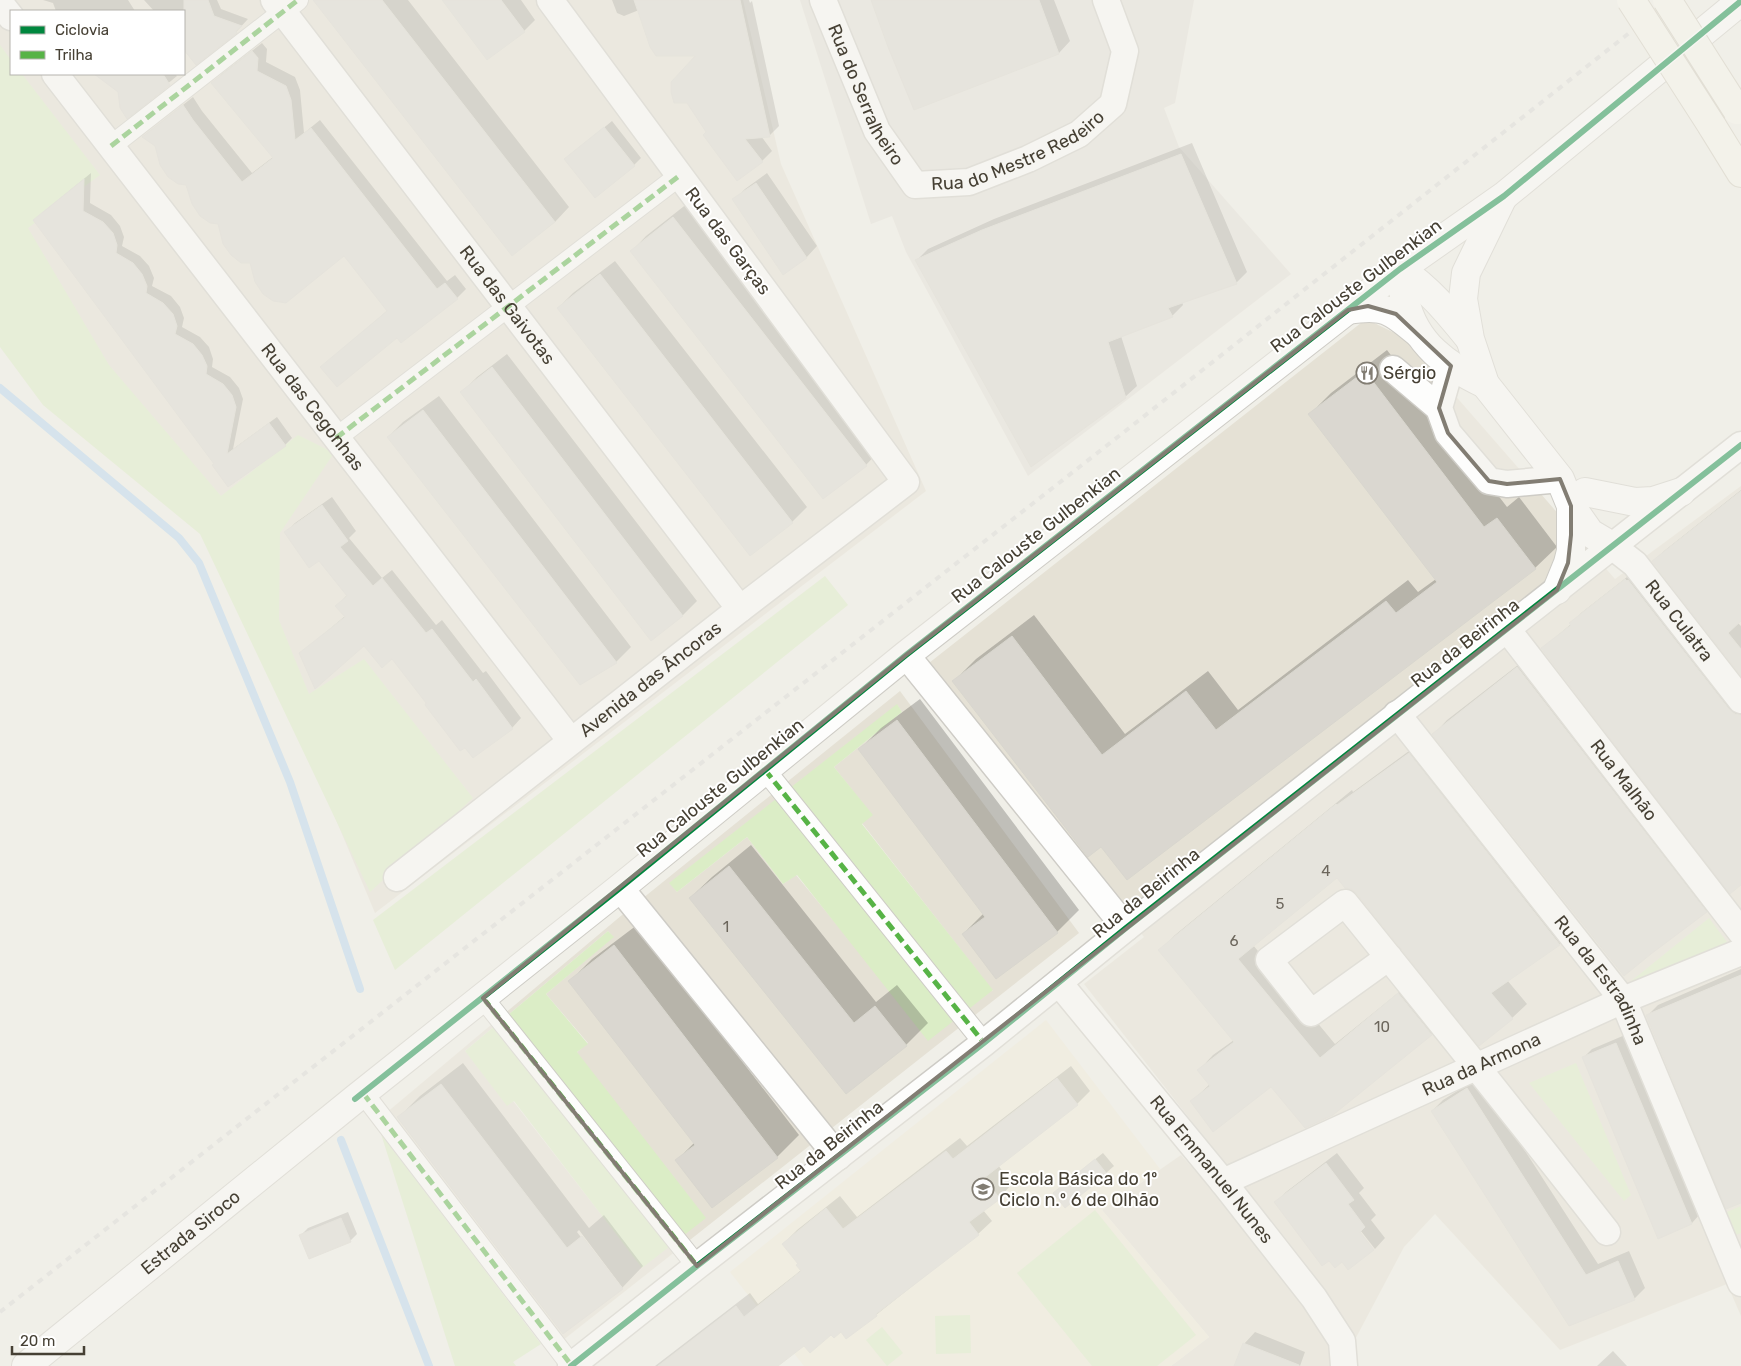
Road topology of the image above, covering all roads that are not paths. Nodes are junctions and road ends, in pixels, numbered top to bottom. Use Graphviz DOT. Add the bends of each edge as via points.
graph roads {
  1 [pos="550,0"];
  2 [pos="823,0"];
  3 [pos="1106,0"];
  4 [pos="1631,0"];
  5 [pos="1667,0"];
  6 [pos="1741,1"];
  7 [pos="0,3"];
  8 [pos="285,4"];
  9 [pos="10,16"];
  10 [pos="56,75"];
  11 [pos="1739,113"];
  12 [pos="111,146"];
  13 [pos="1741,173"];
  14 [pos="680,176"];
  15 [pos="915,185"];
  16 [pos="1504,196"];
  17 [pos="1400,269"];
  18 [pos="509,307"];
  19 [pos="1348,310"];
  20 [pos="1418,332"];
  21 [pos="1470,339"];
  22 [pos="1451,366"];
  23 [pos="1392,369"];
  24 [pos="1485,384"];
  25 [pos="1439,408"];
  26 [pos="336,438"];
  27 [pos="1741,445"];
  28 [pos="1560,479"];
  29 [pos="906,482"];
  30 [pos="1681,492"];
  31 [pos="1578,499"];
  32 [pos="1612,546"];
  33 [pos="1557,590"];
  34 [pos="740,609"];
  35 [pos="1507,629"];
  36 [pos="906,656"];
  37 [pos="1741,700"];
  38 [pos="1397,714"];
  39 [pos="571,741"];
  40 [pos="765,770"];
  41 [pos="397,878"];
  42 [pos="620,888"];
  43 [pos="1126,928"];
  44 [pos="1741,932"];
  45 [pos="1741,952"];
  46 [pos="1389,957"];
  47 [pos="1059,983"];
  48 [pos="483,998"];
  49 [pos="1623,1000"];
  50 [pos="984,1043"];
  51 [pos="1478,1067"];
  52 [pos="359,1096"];
  53 [pos="838,1157"];
  54 [pos="1224,1182"];
  55 [pos="1607,1232"];
  56 [pos="697,1266"];
  57 [pos="1741,1283"];
  58 [pos="26,1366"];
  59 [pos="572,1366"];
  60 [pos="1344,1366"];
  1 -- 14 [label="street, Rua das Garças"];
  2 -- 15 [label="street, Rua do Serralheiro" via="877,131"];
  3 -- 15 [label="street, Rua do Mestre Redeiro" via="1125,51 1113,104 1079,134 1028,159 969,182"];
  4 -- 13 [label="main road, bridge"];
  5 -- 11 [label="main road, bridge"];
  6 -- 16 [label="street, Rua Calouste Gulbenkian"];
  7 -- 9 [label="street"];
  8 -- 12 [label="street"];
  8 -- 18 [label="street, Rua das Gaivotas"];
  10 -- 12 [label="street, Rua das Cegonhas"];
  12 -- 26 [label="street, Rua das Cegonhas"];
  14 -- 18 [label="street"];
  14 -- 29 [label="street, Rua das Garças"];
  16 -- 17 [label="street, Rua Calouste Gulbenkian"];
  16 -- 21 [label="street" via="1466,273 1464,298"];
  17 -- 19 [label="street, Rua Calouste Gulbenkian"];
  17 -- 20 [label="street" via="1405,300"];
  17 -- 21 [label="street" via="1441,303"];
  18 -- 26 [label="street"];
  18 -- 34 [label="street, Rua das Gaivotas"];
  19 -- 20 [label="street" via="1368,306 1383,308"];
  19 -- 36 [label="street, Rua Calouste Gulbenkian"];
  20 -- 22 [label="street"];
  21 -- 24 [label="street"];
  22 -- 24 [label="street"];
  22 -- 25 [label="street"];
  23 -- 25 [label="street"];
  24 -- 28 [label="street"];
  25 -- 28 [label="street" via="1448,433 1489,481 1507,484"];
  26 -- 39 [label="street, Rua das Cegonhas"];
  27 -- 30 [label="street, Rua da Beirinha"];
  28 -- 31 [label="street"];
  29 -- 34 [label="street, Avenida das Âncoras"];
  30 -- 31 [label="street" via="1653,501"];
  30 -- 32 [label="street, Rua da Beirinha"];
  31 -- 32 [label="street" via="1590,533"];
  31 -- 33 [label="street" via="1571,550"];
  32 -- 33 [label="street, Rua da Beirinha"];
  32 -- 37 [label="street, Rua Culatra" via="1635,564"];
  33 -- 35 [label="street, Rua da Beirinha"];
  34 -- 39 [label="street, Avenida das Âncoras"];
  35 -- 38 [label="street, Rua da Beirinha"];
  35 -- 44 [label="street, Rua Malhão"];
  36 -- 40 [label="street, Rua Calouste Gulbenkian"];
  36 -- 43 [label="street"];
  38 -- 43 [label="street, Rua da Beirinha"];
  38 -- 49 [label="street, Rua da Estradinha"];
  39 -- 41 [label="street, Avenida das Âncoras"];
  40 -- 42 [label="street, Rua Calouste Gulbenkian"];
  40 -- 50 [label="street"];
  42 -- 48 [label="street, Rua Calouste Gulbenkian"];
  42 -- 53 [label="street"];
  43 -- 47 [label="street, Rua da Beirinha"];
  45 -- 49 [label="street, Rua da Armona"];
  46 -- 51 [label="street"];
  47 -- 50 [label="street, Rua da Beirinha"];
  47 -- 54 [label="street, Rua Emmanuel Nunes"];
  48 -- 52 [label="street, Rua Calouste Gulbenkian"];
  48 -- 56 [label="street"];
  49 -- 51 [label="street, Rua da Armona"];
  49 -- 57 [label="street, Rua da Estradinha"];
  50 -- 53 [label="street, Rua da Beirinha"];
  51 -- 54 [label="street, Rua da Armona"];
  51 -- 55 [label="street"];
  52 -- 58 [label="street, Estrada Siroco"];
  52 -- 59 [label="street"];
  53 -- 56 [label="street, Rua da Beirinha"];
  54 -- 60 [label="street, Rua Emmanuel Nunes" via="1319,1305 1342,1341"];
  56 -- 59 [label="street, Rua da Beirinha"];
}
